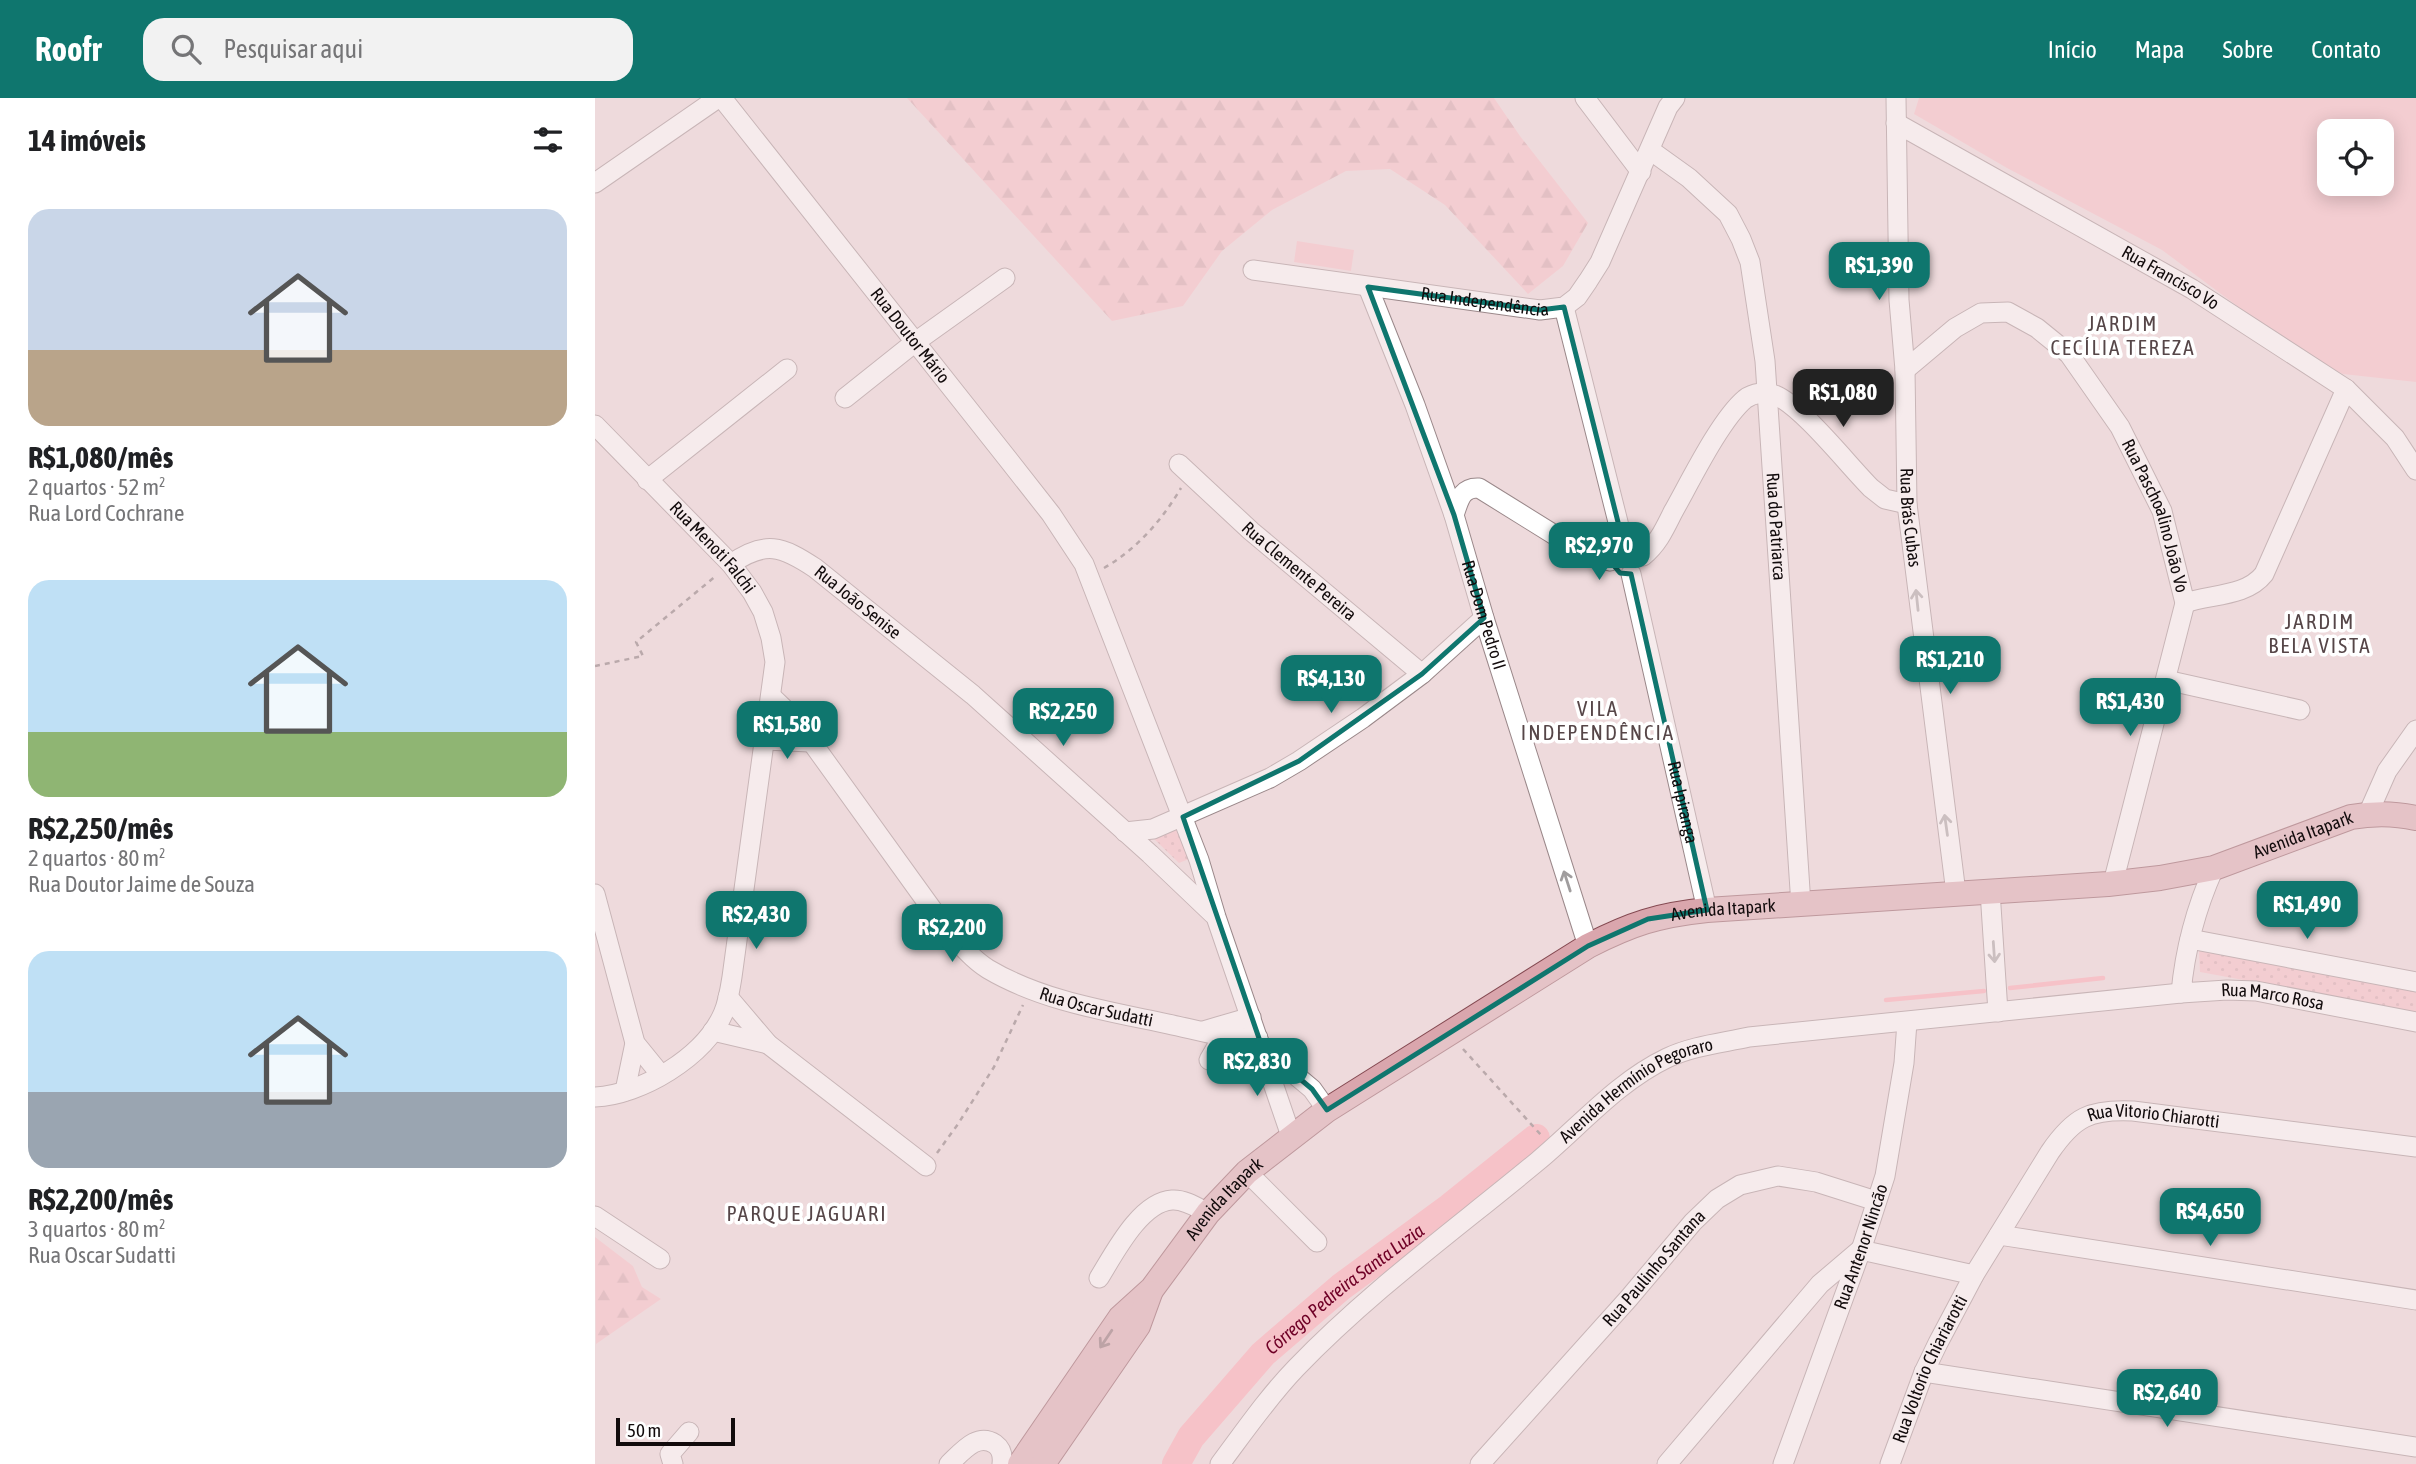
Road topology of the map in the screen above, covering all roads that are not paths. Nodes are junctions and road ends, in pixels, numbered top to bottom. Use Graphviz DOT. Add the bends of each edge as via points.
graph roads {
  1 [pos="720,98"];
  2 [pos="1585,98"];
  3 [pos="1675,98"];
  4 [pos="1896,98"];
  5 [pos="1896,123"];
  6 [pos="1650,150"];
  7 [pos="1641,172"];
  8 [pos="595,183"];
  9 [pos="1253,270"];
  10 [pos="1005,278"];
  11 [pos="1368,287"];
  12 [pos="1564,307"];
  13 [pos="914,343"];
  14 [pos="787,369"];
  15 [pos="1905,370"];
  16 [pos="2346,389"];
  17 [pos="1767,392"];
  18 [pos="845,398"];
  19 [pos="595,425"];
  20 [pos="1184,468"];
  21 [pos="2416,470"];
  22 [pos="647,480"];
  23 [pos="1907,504"];
  24 [pos="1454,515"];
  25 [pos="1622,542"];
  26 [pos="1643,556"];
  27 [pos="1611,561"];
  28 [pos="731,564"];
  29 [pos="1631,574"];
  30 [pos="2185,603"];
  31 [pos="1483,618"];
  32 [pos="1422,674"];
  33 [pos="2166,680"];
  34 [pos="772,697"];
  35 [pos="2300,710"];
  36 [pos="2416,730"];
  37 [pos="765,740"];
  38 [pos="810,743"];
  39 [pos="2379,814"];
  40 [pos="1183,817"];
  41 [pos="2416,818"];
  42 [pos="1153,829"];
  43 [pos="1125,831"];
  44 [pos="1150,853"];
  45 [pos="1199,860"];
  46 [pos="2214,868"];
  47 [pos="1174,877"];
  48 [pos="2113,883"];
  49 [pos="1990,891"];
  50 [pos="1956,893"];
  51 [pos="595,894"];
  52 [pos="1801,905"];
  53 [pos="1707,909"];
  54 [pos="1216,917"];
  55 [pos="2190,939"];
  56 [pos="1588,946"];
  57 [pos="2416,982"];
  58 [pos="2181,993"];
  59 [pos="728,998"];
  60 [pos="1998,1012"];
  61 [pos="1251,1017"];
  62 [pos="1907,1022"];
  63 [pos="2416,1022"];
  64 [pos="713,1031"];
  65 [pos="1202,1031"];
  66 [pos="1223,1036"];
  67 [pos="635,1043"];
  68 [pos="1260,1043"];
  69 [pos="768,1044"];
  70 [pos="1209,1060"];
  71 [pos="661,1075"];
  72 [pos="625,1091"];
  73 [pos="595,1097"];
  74 [pos="1327,1110"];
  75 [pos="1291,1136"];
  76 [pos="2416,1147"];
  77 [pos="926,1167"];
  78 [pos="1247,1172"];
  79 [pos="1877,1201"];
  80 [pos="1208,1213"];
  81 [pos="595,1216"];
  82 [pos="1999,1235"];
  83 [pos="1317,1242"];
  84 [pos="1861,1250"];
  85 [pos="660,1259"];
  86 [pos="1974,1275"];
  87 [pos="1099,1278"];
  88 [pos="1152,1289"];
  89 [pos="2416,1300"];
  90 [pos="1924,1372"];
  91 [pos="689,1432"];
  92 [pos="2416,1447"];
  93 [pos="673,1464"];
  94 [pos="949,1464"];
  95 [pos="1002,1464"];
  96 [pos="1020,1464"];
  97 [pos="1043,1464"];
  98 [pos="1220,1464"];
  99 [pos="1480,1464"];
  100 [pos="1667,1464"];
  101 [pos="1783,1464"];
  102 [pos="1890,1464"];
  1 -- 8 [label="street"];
  1 -- 13 [label="street, Rua Doutor Mário"];
  2 -- 7 [label="street"];
  3 -- 6 [label="street, Rua Independência"];
  4 -- 5 [label="street, Rua Brás Cubas"];
  5 -- 15 [label="street, Rua Brás Cubas"];
  5 -- 16 [label="street, Rua Francisco Vo" via="2192,289"];
  6 -- 7 [label="street, Rua Independência"];
  6 -- 17 [label="street, Rua do Patriarca" via="1728,215 1741,239 1750,262"];
  7 -- 12 [label="street, Rua Independência" via="1600,262 1577,297"];
  9 -- 11 [label="street, Rua Independência"];
  10 -- 13 [label="street"];
  11 -- 12 [label="street, Rua Independência" via="1540,310"];
  11 -- 24 [label="street, Rua Dom Pedro II"];
  12 -- 25 [label="street"];
  13 -- 18 [label="street"];
  13 -- 40 [label="street, Rua Doutor Mário" via="1077,552"];
  14 -- 22 [label="street"];
  15 -- 23 [label="street, Rua Brás Cubas"];
  15 -- 30 [label="street, Rua Paschoalino João Vo" via="1955,328 1981,313 2008,312 2069,354 2120,427 2162,511"];
  16 -- 21 [label="street, Rua Francisco Vo" via="2395,438"];
  16 -- 30 [label="street, Rua Paschoalino João Vo" via="2258,582"];
  17 -- 23 [label="street" via="1789,403 1871,488 1885,499"];
  17 -- 26 [label="street" via="1753,394 1728,419 1658,540"];
  17 -- 52 [label="street, Rua do Patriarca"];
  19 -- 22 [label="street, Rua Menoti Falchi"];
  20 -- 32 [label="street, Rua Clemente Pereira" via="1251,531"];
  22 -- 28 [label="street, Rua Menoti Falchi"];
  50 -- 23 [label="street, Rua Brás Cubas, one-way"];
  24 -- 27 [label="street" via="1462,493 1479,488 1590,557"];
  24 -- 31 [label="street, Rua Dom Pedro II"];
  25 -- 26 [label="street" via="1636,544"];
  25 -- 27 [label="street" via="1611,551"];
  26 -- 29 [label="street" via="1641,567"];
  27 -- 29 [label="street" via="1620,573"];
  28 -- 34 [label="street, Rua Menoti Falchi" via="752,592 771,638 775,662"];
  28 -- 43 [label="street, Rua João Senise" via="762,548 795,554 973,695"];
  29 -- 53 [label="street, Rua Ipiranga"];
  30 -- 33 [label="street"];
  31 -- 32 [label="street"];
  56 -- 31 [label="street, Rua Dom Pedro II, one-way"];
  32 -- 40 [label="street" via="1299,761"];
  33 -- 35 [label="street"];
  33 -- 48 [label="street"];
  34 -- 37 [label="street, Rua Menoti Falchi"];
  34 -- 38 [label="street, Rua Oscar Sudatti" via="795,719"];
  36 -- 39 [label="street" via="2387,771"];
  37 -- 38 [label="street"];
  37 -- 59 [label="street, Rua Menoti Falchi"];
  38 -- 65 [label="street, Rua Oscar Sudatti" via="942,923 986,968 1030,990"];
  39 -- 41 [label="main road, Avenida Itapark"];
  39 -- 46 [label="main road, Avenida Itapark" via="2336,822"];
  40 -- 42 [label="street"];
  40 -- 45 [label="street, Rua Doutor Mário"];
  42 -- 43 [label="street"];
  42 -- 44 [label="street"];
  43 -- 44 [label="street, Rua João Senise"];
  44 -- 47 [label="street, Rua João Senise"];
  45 -- 47 [label="street" via="1191,875"];
  45 -- 54 [label="street, Rua Doutor Mário"];
  46 -- 48 [label="main road, Avenida Itapark"];
  46 -- 55 [label="street"];
  47 -- 54 [label="street, Rua João Senise"];
  48 -- 49 [label="main road, Avenida Itapark"];
  49 -- 50 [label="main road, Avenida Itapark"];
  49 -- 60 [label="street, one-way"];
  50 -- 52 [label="main road, Avenida Itapark"];
  51 -- 67 [label="street"];
  52 -- 53 [label="main road, Avenida Itapark"];
  53 -- 56 [label="main road, Avenida Itapark" via="1648,919"];
  54 -- 61 [label="street, Rua Doutor Mário"];
  55 -- 57 [label="street"];
  55 -- 58 [label="street"];
  56 -- 74 [label="main road, Avenida Itapark"];
  58 -- 60 [label="street, Avenida Hermínio Pegoraro"];
  58 -- 63 [label="street, Rua Marco Rosa" via="2256,991"];
  59 -- 64 [label="street, Rua Menoti Falchi"];
  59 -- 69 [label="street"];
  60 -- 62 [label="street, Avenida Hermínio Pegoraro"];
  61 -- 65 [label="street, Rua Oscar Sudatti"];
  61 -- 68 [label="street, Rua Doutor Mário"];
  62 -- 79 [label="street, Rua Antenor Nincão" via="1892,1139"];
  62 -- 98 [label="street, Avenida Hermínio Pegoraro" via="1749,1038 1668,1057 1640,1074 1378,1289 1294,1369"];
  64 -- 69 [label="street"];
  64 -- 71 [label="street" via="699,1048"];
  65 -- 66 [label="street, Rua Oscar Sudatti"];
  66 -- 68 [label="street, Rua Oscar Sudatti"];
  66 -- 70 [label="street"];
  67 -- 71 [label="street"];
  67 -- 72 [label="street"];
  68 -- 74 [label="street" via="1312,1090"];
  68 -- 75 [label="street, Rua Doutor Mário"];
  69 -- 77 [label="street"];
  71 -- 72 [label="street"];
  72 -- 73 [label="street"];
  74 -- 75 [label="main road, Avenida Itapark"];
  75 -- 78 [label="main road, Avenida Itapark"];
  76 -- 82 [label="street, Rua Vitorio Chiarotti" via="2133,1111 2100,1111 2086,1115 2062,1134"];
  78 -- 80 [label="main road, Avenida Itapark"];
  78 -- 83 [label="street"];
  79 -- 84 [label="street, Rua Antenor Nincão"];
  79 -- 99 [label="street, Rua Paulinho Santana" via="1778,1176 1740,1185 1717,1199"];
  80 -- 87 [label="street" via="1186,1202 1171,1200 1157,1205 1133,1225"];
  80 -- 88 [label="main road, Avenida Itapark"];
  81 -- 85 [label="street"];
  82 -- 86 [label="street, Rua Vitorio Chiarotti"];
  82 -- 89 [label="street"];
  84 -- 86 [label="street"];
  84 -- 100 [label="street" via="1820,1284"];
  84 -- 101 [label="street, Rua Antenor Nincão"];
  86 -- 90 [label="street, Rua Voltorio Chiariarotti"];
  88 -- 96 [label="main road, Avenida Itapark, one-way" via="1120,1318"];
  88 -- 97 [label="main road, Avenida Itapark" via="1138,1326"];
  90 -- 92 [label="street"];
  90 -- 102 [label="street, Rua Voltorio Chiariarotti"];
  91 -- 93 [label="street" via="670,1454"];
  94 -- 95 [label="street" via="985,1439 998,1446"];
}
